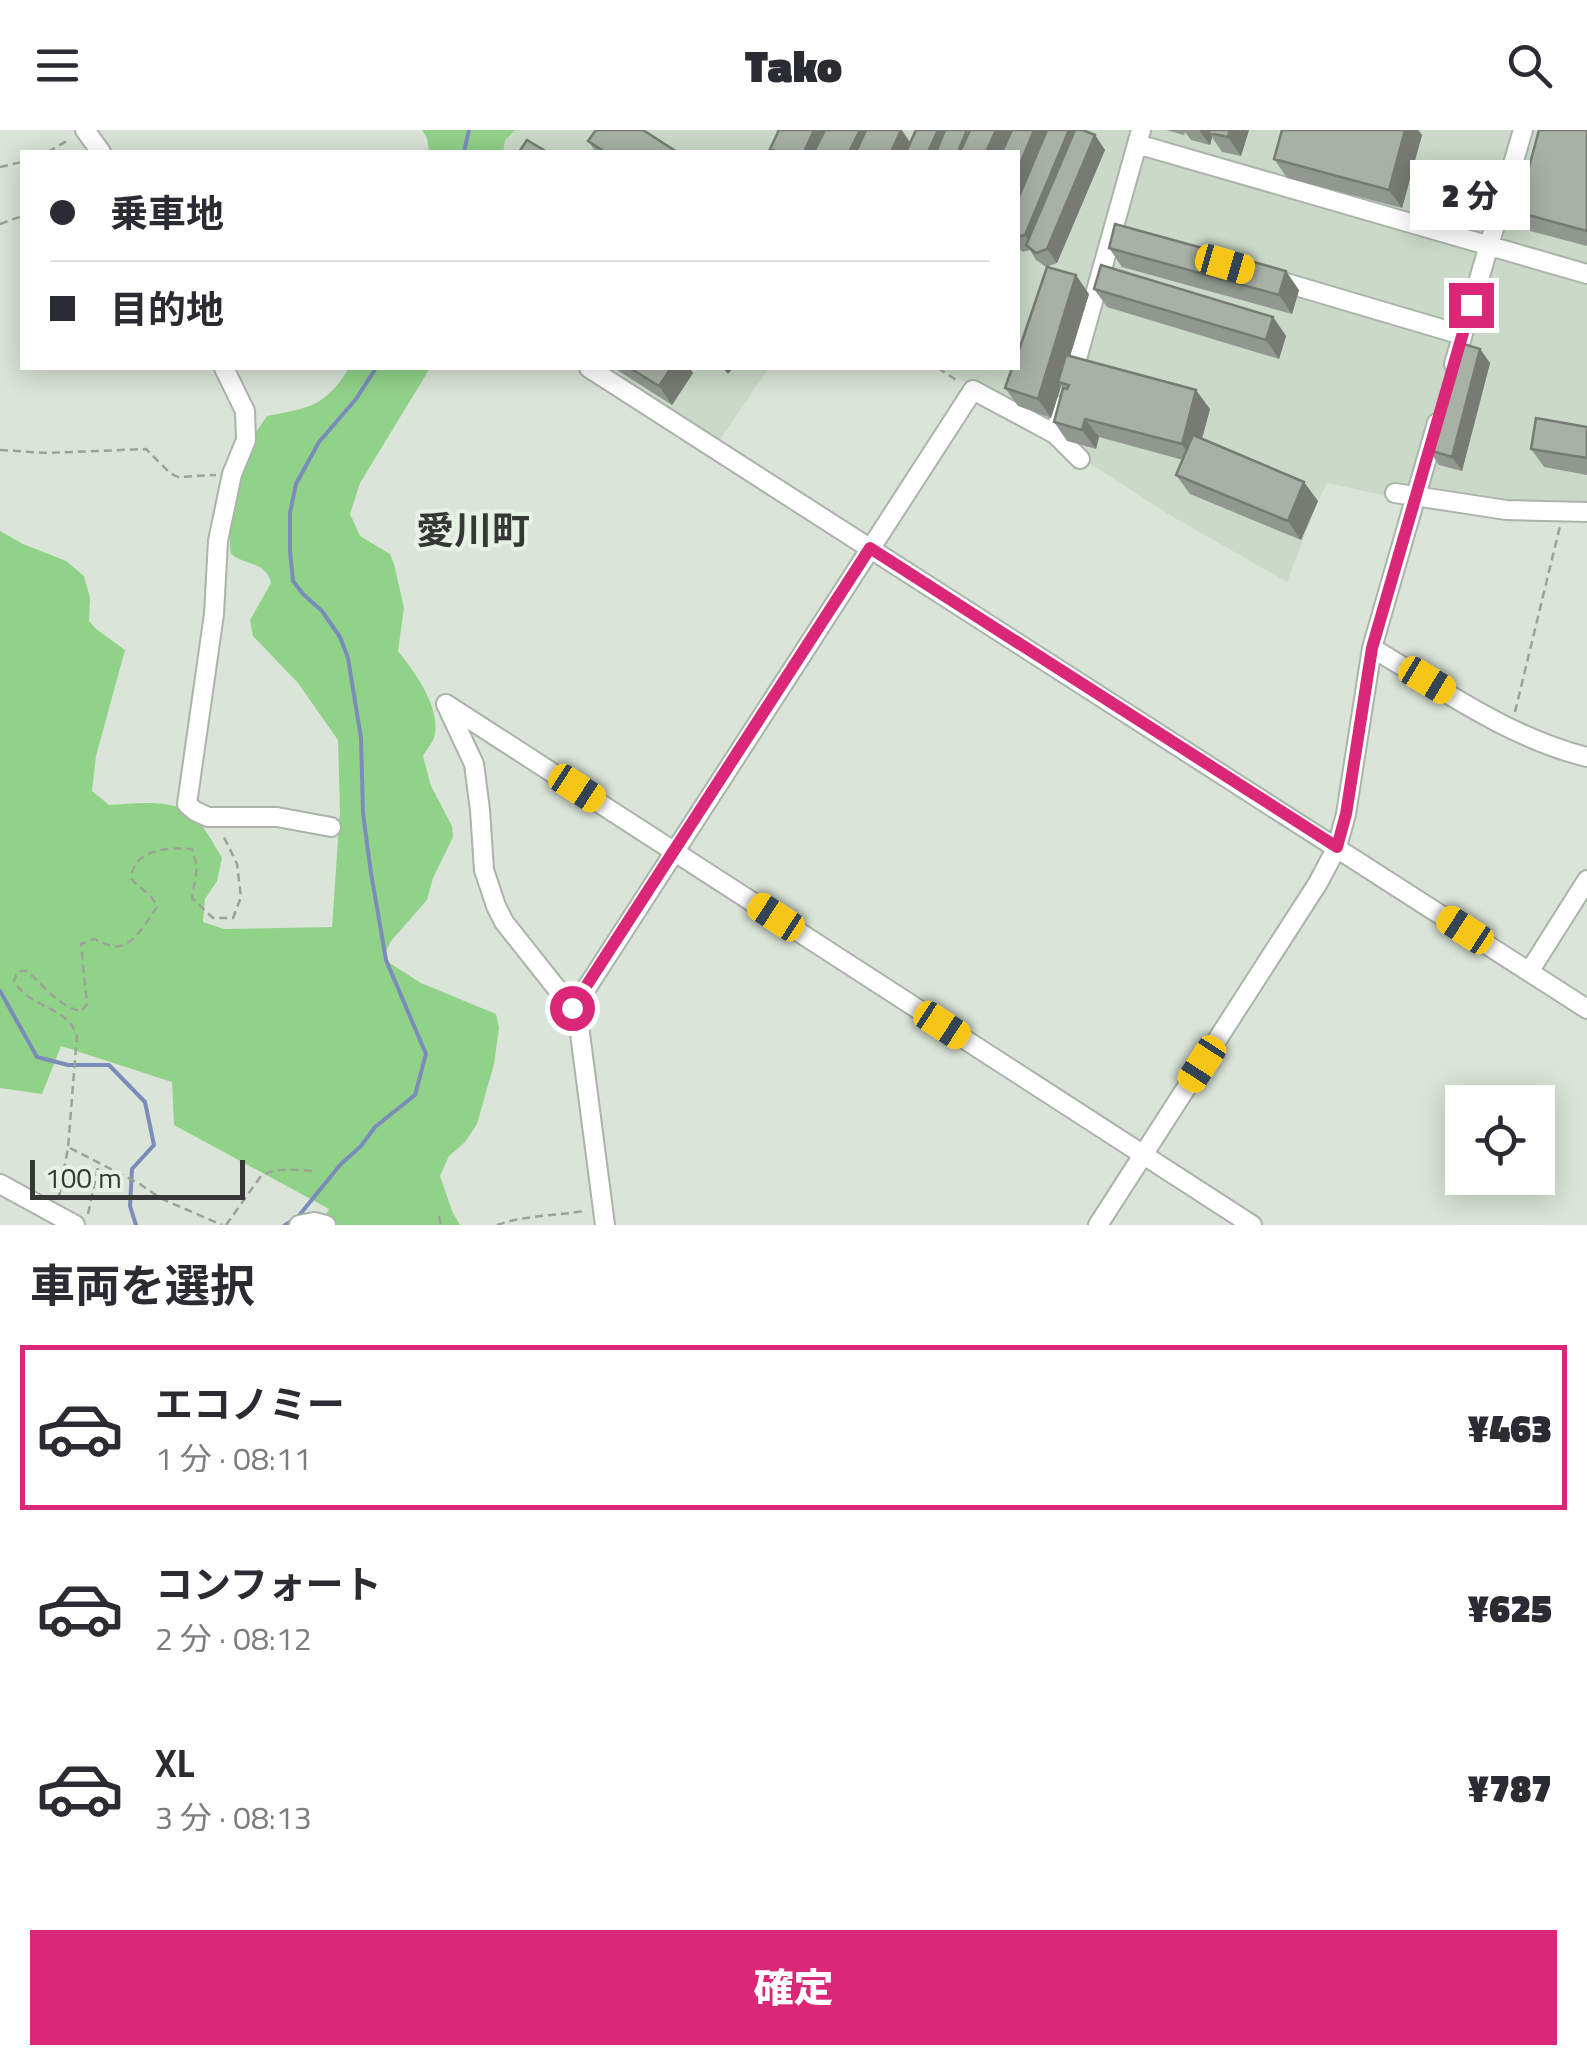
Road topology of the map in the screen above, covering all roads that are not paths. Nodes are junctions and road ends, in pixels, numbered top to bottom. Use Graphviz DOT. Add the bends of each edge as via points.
graph roads {
  1 [pos="1523,130"];
  2 [pos="1140,137"];
  3 [pos="1114,232"];
  4 [pos="1132,237"];
  5 [pos="1488,245"];
  6 [pos="1587,274"];
  7 [pos="1262,276"];
  8 [pos="1462,335"];
  9 [pos="225,370"];
  10 [pos="592,370"];
  11 [pos="1055,434"];
  12 [pos="1080,459"];
  13 [pos="1395,494"];
  14 [pos="1416,496"];
  15 [pos="1587,512"];
  16 [pos="870,548"];
  17 [pos="1372,648"];
  18 [pos="1587,757"];
  19 [pos="331,827"];
  20 [pos="1337,847"];
  21 [pos="675,852"];
  22 [pos="1587,880"];
  23 [pos="1528,972"];
  24 [pos="572,1008"];
  25 [pos="1587,1009"];
  26 [pos="1143,1155"];
  27 [pos="0,1184"];
  28 [pos="80,1224"];
  29 [pos="299,1225"];
  30 [pos="326,1225"];
  31 [pos="605,1225"];
  32 [pos="1098,1225"];
  33 [pos="1252,1225"];
  1 -- 5 [label="street"];
  2 -- 3 [label="street"];
  2 -- 5 [label="street"];
  3 -- 4 [label="street"];
  3 -- 11 [label="street"];
  5 -- 6 [label="street"];
  5 -- 8 [label="street"];
  7 -- 8 [label="street"];
  8 -- 14 [label="street"];
  9 -- 19 [label="street" via="244,411 246,440 218,541 187,804 208,817 277,816"];
  10 -- 16 [label="street"];
  11 -- 12 [label="street"];
  11 -- 16 [label="street" via="973,390"];
  13 -- 14 [label="street"];
  14 -- 15 [label="street" via="1506,510"];
  14 -- 17 [label="street"];
  16 -- 20 [label="street"];
  16 -- 21 [label="street"];
  17 -- 18 [label="street" via="1511,728"];
  17 -- 20 [label="street"];
  20 -- 23 [label="street"];
  20 -- 26 [label="street"];
  21 -- 24 [label="street"];
  21 -- 24 [label="street" via="446,704 474,764 484,870 496,906"];
  21 -- 26 [label="street"];
  22 -- 23 [label="street"];
  23 -- 25 [label="street"];
  24 -- 31 [label="street"];
  26 -- 32 [label="street"];
  26 -- 33 [label="street"];
  27 -- 28 [label="street"];
  29 -- 30 [label="street"];
}
